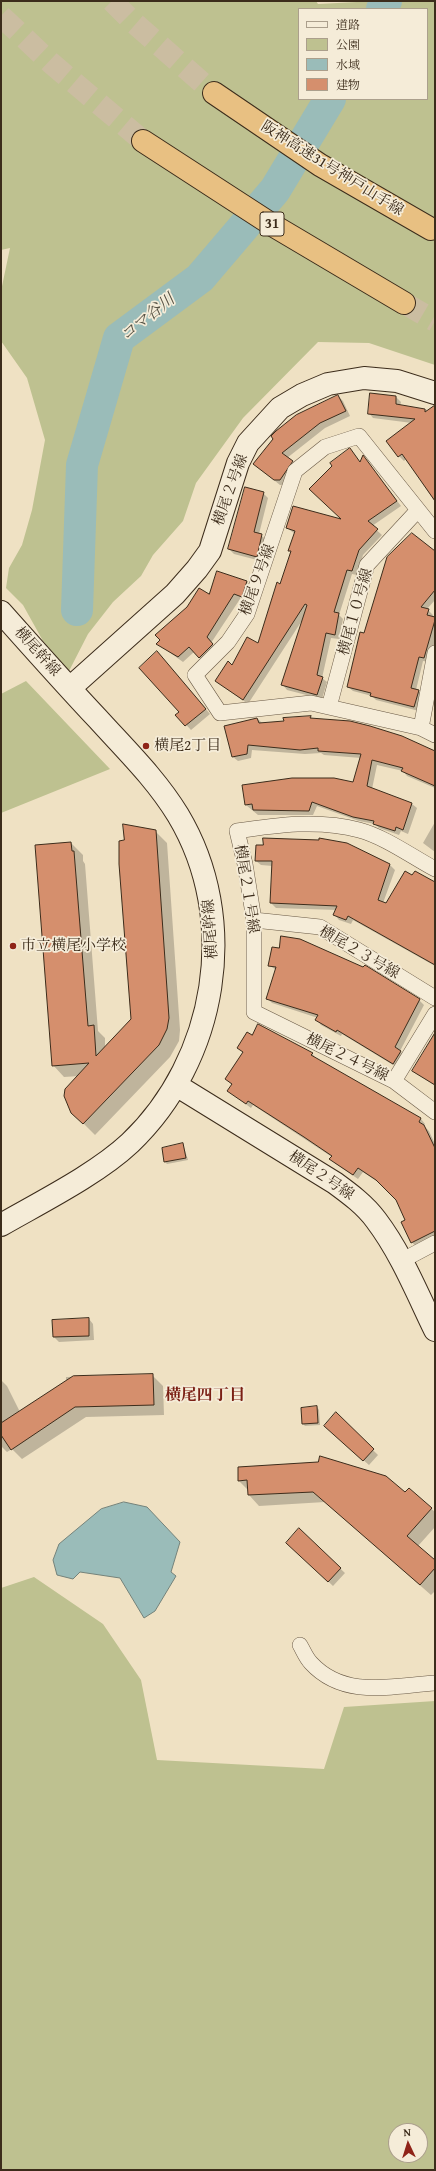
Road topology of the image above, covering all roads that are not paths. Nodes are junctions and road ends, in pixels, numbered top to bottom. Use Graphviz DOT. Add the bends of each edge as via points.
graph roads {
  1 [pos="214,93"];
  2 [pos="143,141"];
  3 [pos="431,229"];
  4 [pos="404,303"];
  5 [pos="435,393"];
  6 [pos="418,510"];
  7 [pos="435,531"];
  8 [pos="1,612"];
  9 [pos="435,652"];
  10 [pos="70,688"];
  11 [pos="329,707"];
  12 [pos="421,728"];
  13 [pos="435,735"];
  14 [pos="435,869"];
  15 [pos="254,920"];
  16 [pos="435,998"];
  17 [pos="254,1012"];
  18 [pos="435,1014"];
  19 [pos="394,1081"];
  20 [pos="176,1085"];
  21 [pos="435,1112"];
  22 [pos="1,1225"];
  23 [pos="435,1243"];
  24 [pos="401,1261"];
  25 [pos="435,1330"];
  26 [pos="300,1645"];
  27 [pos="435,1683"];
  1 -- 3 [label="highway, 阪神高速31号神戸山手線" via="320,165"];
  2 -- 4 [label="highway, 31" via="274,226"];
  5 -- 10 [label="street, 横尾２号線" via="397,381 364,378 328,384 280,408 248,443 238,463 206,557 175,594"];
  6 -- 7 [label="street, 横尾９号線"];
  6 -- 11 [label="street, 横尾１０号線" via="368,565"];
  6 -- 11 [label="street, 横尾９号線" via="359,436 326,447 295,471 247,614 228,642 195,675 220,713 311,703"];
  8 -- 10 [label="street, 横尾幹線"];
  9 -- 12 [label="street"];
  10 -- 20 [label="street, 横尾幹線" via="151,775 186,829 208,889 212,911 213,979 203,1022"];
  11 -- 12 [label="street, 横尾９号線"];
  12 -- 13 [label="street, 横尾９号線"];
  14 -- 15 [label="street, 横尾２１号線" via="359,830 307,824 237,831"];
  15 -- 16 [label="street, 横尾２３号線" via="320,927"];
  15 -- 17 [label="street, 横尾２１号線"];
  17 -- 19 [label="street, 横尾２４号線"];
  18 -- 19 [label="street"];
  19 -- 21 [label="street, 横尾２４号線"];
  20 -- 22 [label="street, 横尾幹線" via="159,1110 120,1152"];
  20 -- 24 [label="street, 横尾２号線" via="336,1183 376,1220"];
  23 -- 24 [label="street"];
  24 -- 25 [label="street, 横尾２号線"];
  26 -- 27 [label="street" via="311,1663 338,1683 365,1688"];
}
